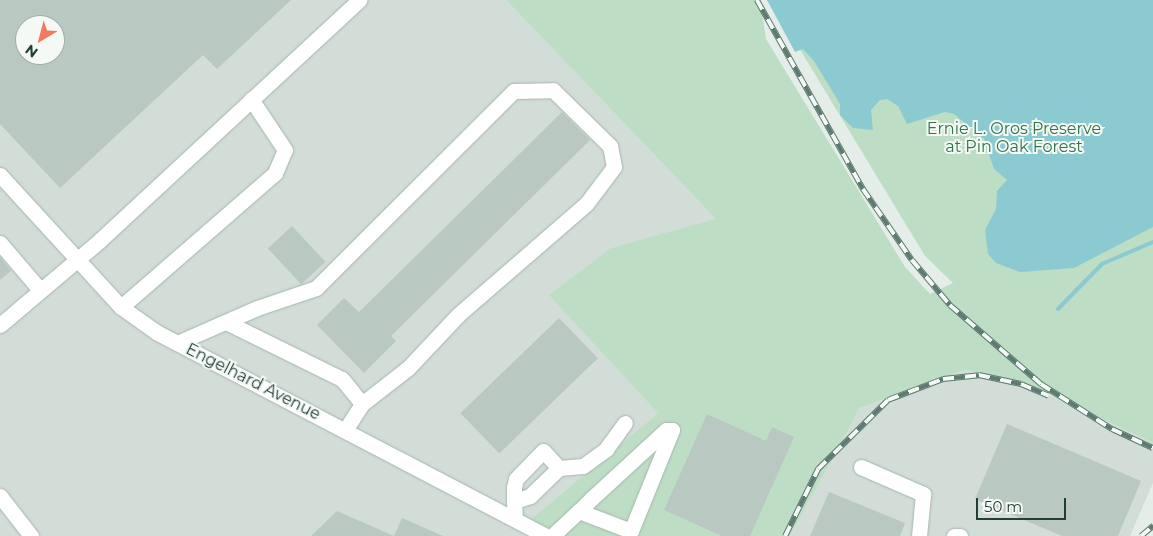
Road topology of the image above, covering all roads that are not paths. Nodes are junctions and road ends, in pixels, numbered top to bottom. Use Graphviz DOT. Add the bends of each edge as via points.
graph roads {
  1 [pos="358,0"];
  2 [pos="251,99"];
  3 [pos="0,174"];
  4 [pos="0,243"];
  5 [pos="78,260"];
  6 [pos="40,290"];
  7 [pos="121,307"];
  8 [pos="226,322"];
  9 [pos="0,325"];
  10 [pos="177,343"];
  11 [pos="362,404"];
  12 [pos="625,423"];
  13 [pos="345,430"];
  14 [pos="860,467"];
  15 [pos="559,468"];
  16 [pos="0,496"];
  17 [pos="514,500"];
  18 [pos="579,510"];
  19 [pos="515,519"];
  20 [pos="32,536"];
  21 [pos="546,536"];
  22 [pos="552,536"];
  23 [pos="919,536"];
  24 [pos="954,536"];
  25 [pos="960,536"];
  1 -- 2 [label="street"];
  2 -- 5 [label="street"];
  2 -- 7 [label="street" via="285,150 274,173"];
  3 -- 5 [label="street, Engelhard Avenue"];
  4 -- 6 [label="street"];
  5 -- 6 [label="street"];
  5 -- 7 [label="street, Engelhard Avenue"];
  6 -- 9 [label="street"];
  7 -- 10 [label="street, Engelhard Avenue"];
  8 -- 10 [label="street"];
  8 -- 11 [label="street" via="342,379"];
  8 -- 11 [label="street" via="316,288 514,91 554,90 610,146 614,167 586,204 458,315 408,368"];
  10 -- 13 [label="street, Engelhard Avenue"];
  11 -- 13 [label="street"];
  12 -- 15 [label="street" via="606,449 583,466"];
  13 -- 19 [label="street, Engelhard Avenue"];
  14 -- 23 [label="street" via="923,494"];
  15 -- 17 [label="street" via="530,496"];
  15 -- 17 [label="street" via="543,451 516,479"];
  16 -- 20 [label="street"];
  17 -- 19 [label="street"];
  18 -- 18 [label="street" via="666,430 672,430 630,531"];
  18 -- 22 [label="street"];
  19 -- 21 [label="street, Engelhard Avenue"];
  24 -- 25 [label="street"];
}
